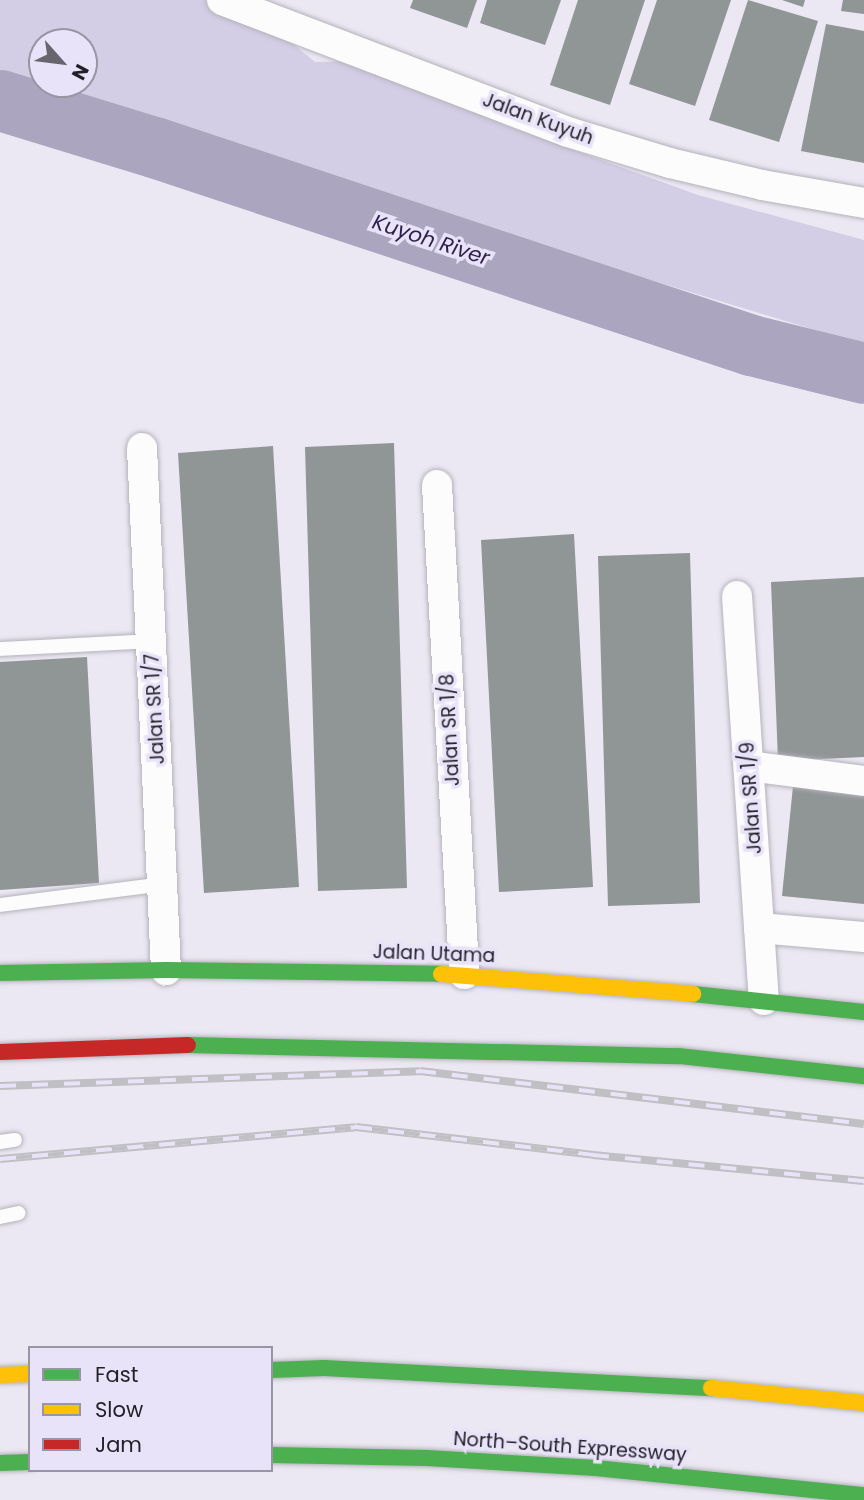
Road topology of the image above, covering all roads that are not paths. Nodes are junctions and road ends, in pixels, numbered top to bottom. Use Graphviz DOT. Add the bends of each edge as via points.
graph roads {
  1 [pos="222,0"];
  2 [pos="864,203"];
  3 [pos="142,448"];
  4 [pos="437,485"];
  5 [pos="737,596"];
  6 [pos="151,641"];
  7 [pos="0,649"];
  8 [pos="749,766"];
  9 [pos="864,781"];
  10 [pos="163,884"];
  11 [pos="0,905"];
  12 [pos="759,928"];
  13 [pos="864,937"];
  14 [pos="166,970"];
  15 [pos="0,973"];
  16 [pos="464,974"];
  17 [pos="764,1000"];
  18 [pos="864,1012"];
  19 [pos="0,1052"];
  20 [pos="864,1076"];
  21 [pos="19,1213"];
  22 [pos="0,1217"];
  23 [pos="273,1370"];
  24 [pos="28,1374"];
  25 [pos="0,1375"];
  26 [pos="864,1403"];
  27 [pos="273,1455"];
  28 [pos="28,1462"];
  29 [pos="0,1463"];
  30 [pos="864,1494"];
  1 -- 2 [label="street, Jalan Kuyuh" via="568,132 723,176"];
  3 -- 6 [label="street, Jalan SR 1/7"];
  4 -- 16 [label="street, Jalan SR 1/8"];
  5 -- 8 [label="street, Jalan SR 1/9"];
  6 -- 7 [label="lane"];
  6 -- 10 [label="street, Jalan SR 1/7"];
  8 -- 9 [label="street"];
  8 -- 12 [label="street, Jalan SR 1/9"];
  10 -- 11 [label="lane"];
  10 -- 14 [label="street, Jalan SR 1/7"];
  12 -- 13 [label="street"];
  12 -- 17 [label="street, Jalan SR 1/9"];
  14 -- 15 [label="main road, Jalan Utama"];
  14 -- 16 [label="main road, Jalan Utama"];
  16 -- 17 [label="main road, Jalan Utama"];
  17 -- 18 [label="main road, Jalan Utama"];
  19 -- 20 [label="main road" via="168,1045 679,1056"];
  21 -- 22 [label="lane"];
  23 -- 26 [label="main road" via="324,1368 562,1380 767,1392"];
  24 -- 25 [label="main road"];
  27 -- 30 [label="main road, North–South Expressway" via="596,1468"];
  28 -- 29 [label="main road"];
}
